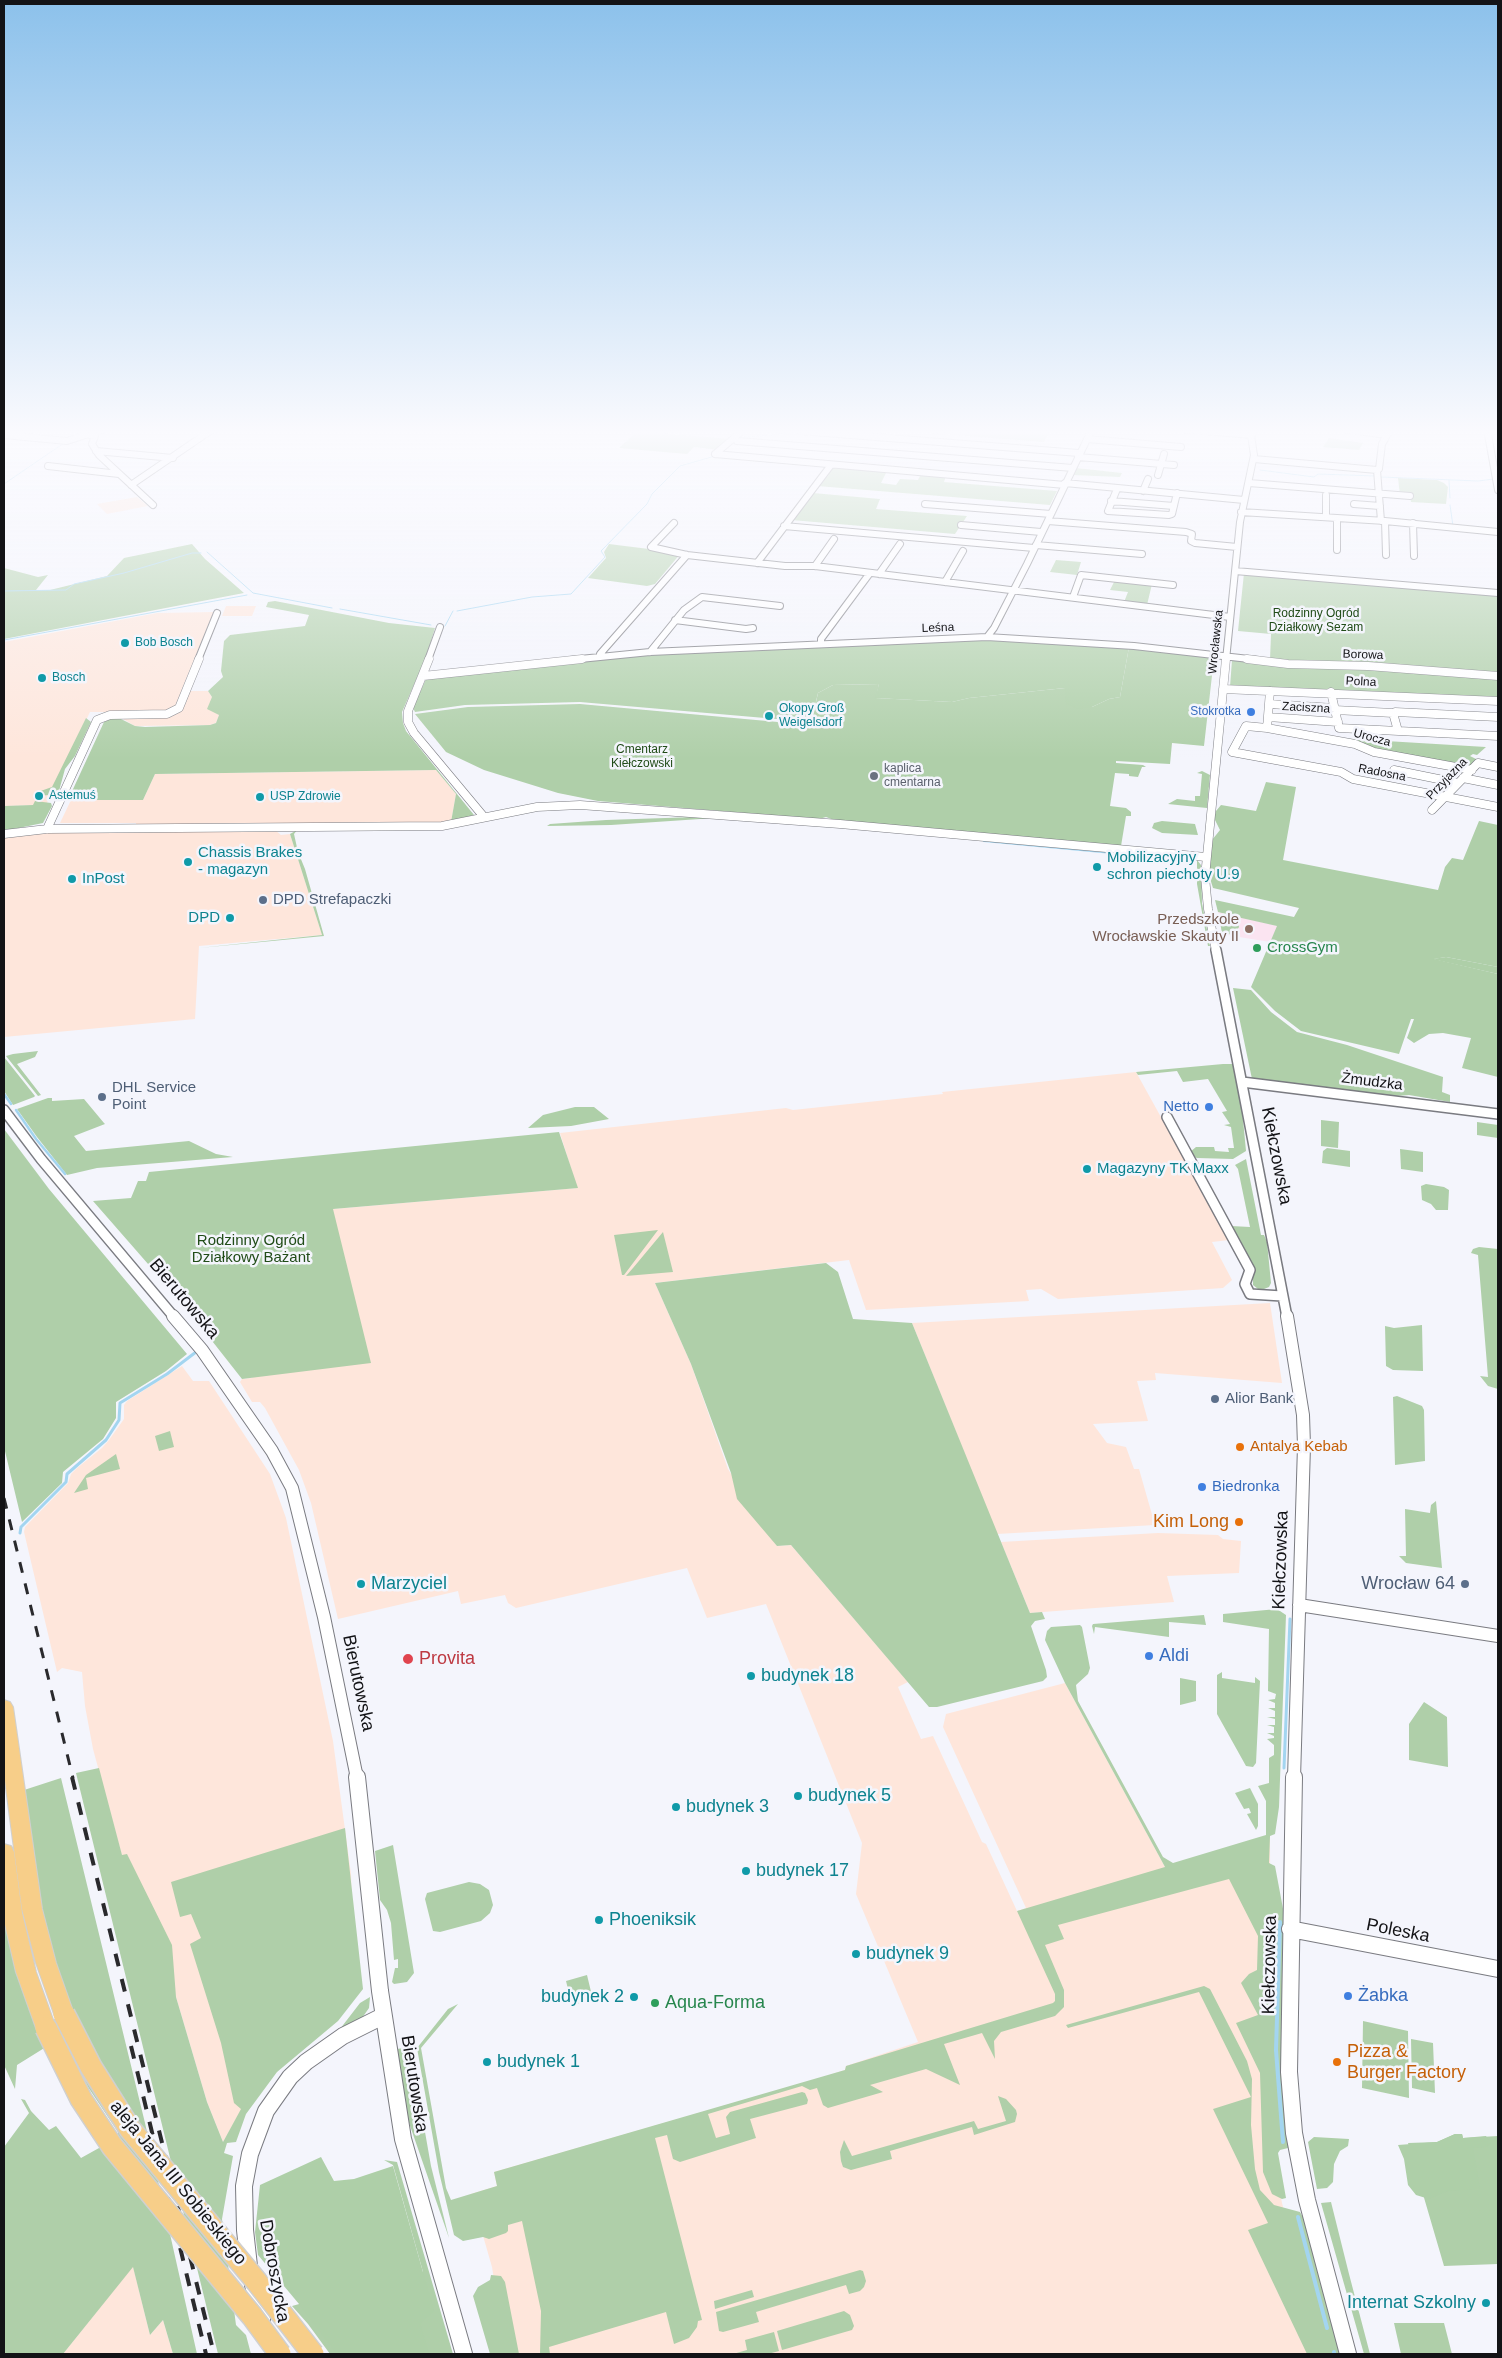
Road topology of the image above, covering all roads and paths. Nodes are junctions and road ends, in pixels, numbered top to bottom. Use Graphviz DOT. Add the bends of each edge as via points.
graph roads {
  1 [pos="658,539"];
  2 [pos="774,539"];
  3 [pos="834,539"];
  4 [pos="948,539"];
  5 [pos="1038,539"];
  6 [pos="1191,539"];
  7 [pos="1238,539"];
  8 [pos="1337,539"];
  9 [pos="1385,539"];
  10 [pos="1413,539"];
  11 [pos="900,544"];
  12 [pos="1035,546"];
  13 [pos="1237,547"];
  14 [pos="1337,550"];
  15 [pos="963,551"];
  16 [pos="1142,554"];
  17 [pos="687,555"];
  18 [pos="1386,555"];
  19 [pos="1414,556"];
  20 [pos="757,563"];
  21 [pos="815,566"];
  22 [pos="1235,571"];
  23 [pos="870,573"];
  24 [pos="880,574"];
  25 [pos="945,582"];
  26 [pos="1172,585"];
  27 [pos="1013,590"];
  28 [pos="1498,592"];
  29 [pos="1072,597"];
  30 [pos="780,606"];
  31 [pos="217,613"];
  32 [pos="1230,617"];
  33 [pos="675,620"];
  34 [pos="440,627"];
  35 [pos="753,628"];
  36 [pos="987,637"];
  37 [pos="821,644"];
  38 [pos="650,652"];
  39 [pos="600,657"];
  40 [pos="1226,658"];
  41 [pos="423,676"];
  42 [pos="1498,676"];
  43 [pos="1223,689"];
  44 [pos="1270,691"];
  45 [pos="1331,692"];
  46 [pos="1498,700"];
  47 [pos="1269,704"];
  48 [pos="1335,709"];
  49 [pos="1394,712"];
  50 [pos="1268,717"];
  51 [pos="1498,717"];
  52 [pos="1338,722"];
  53 [pos="1267,728"];
  54 [pos="1398,731"];
  55 [pos="1498,736"];
  56 [pos="1233,752"];
  57 [pos="1498,767"];
  58 [pos="1214,769"];
  59 [pos="1394,770"];
  60 [pos="1472,770"];
  61 [pos="1461,781"];
  62 [pos="1498,785"];
  63 [pos="1445,796"];
  64 [pos="1498,807"];
  65 [pos="1432,810"];
  66 [pos="484,817"];
  67 [pos="47,829"];
  68 [pos="4,834"];
  69 [pos="1206,857"];
  70 [pos="1242,1082"];
  71 [pos="4,1110"];
  72 [pos="1498,1114"];
  73 [pos="1167,1117"];
  74 [pos="1282,1296"];
  75 [pos="1299,1605"];
  76 [pos="1498,1636"];
  77 [pos="4,1707"];
  78 [pos="4,1852"];
  79 [pos="1290,1929"];
  80 [pos="1498,1968"];
  81 [pos="383,2016"];
  82 [pos="46,2028"];
  83 [pos="270,2354"];
  84 [pos="280,2354"];
  85 [pos="313,2354"];
  86 [pos="464,2354"];
  87 [pos="1348,2354"];
  1 -- 17 [label="street" via="651,547"];
  2 -- 20 [label="street"];
  3 -- 21 [label="street"];
  4 -- 12 [label="street"];
  5 -- 12 [label="street"];
  6 -- 13 [label="street" via="1194,543"];
  7 -- 13 [label="street, Wrocławska"];
  8 -- 14 [label="street"];
  9 -- 18 [label="street"];
  10 -- 19 [label="street"];
  11 -- 24 [label="street"];
  12 -- 16 [label="street"];
  12 -- 27 [label="street"];
  13 -- 22 [label="street, Wrocławska"];
  15 -- 25 [label="street"];
  17 -- 20 [label="street"];
  17 -- 39 [label="street"];
  20 -- 21 [label="street"];
  21 -- 23 [label="street"];
  22 -- 28 [label="street"];
  22 -- 32 [label="street, Wrocławska"];
  23 -- 24 [label="street"];
  23 -- 37 [label="street" via="821,639"];
  24 -- 25 [label="street"];
  25 -- 27 [label="street"];
  26 -- 29 [label="street" via="1081,575"];
  27 -- 29 [label="street"];
  27 -- 36 [label="street"];
  29 -- 32 [label="street"];
  30 -- 33 [label="street" via="702,597"];
  31 -- 67 [label="street" via="179,708 167,714 110,715 97,720"];
  32 -- 40 [label="street, Wrocławska"];
  33 -- 35 [label="street"];
  33 -- 38 [label="street"];
  34 -- 41 [label="street"];
  36 -- 37 [label="street, Leśna"];
  36 -- 40 [label="street, Leśna" via="1140,646"];
  37 -- 38 [label="street, Leśna"];
  38 -- 39 [label="street, Leśna"];
  39 -- 41 [label="street, Leśna"];
  40 -- 42 [label="street, Borowa"];
  40 -- 43 [label="street, Wrocławska"];
  41 -- 66 [label="street" via="408,711 409,725"];
  43 -- 44 [label="street, Polna"];
  43 -- 58 [label="street, Wrocławska"];
  44 -- 45 [label="street, Polna"];
  44 -- 47 [label="street"];
  45 -- 46 [label="street, Polna"];
  45 -- 48 [label="street"];
  47 -- 48 [label="street"];
  47 -- 50 [label="street"];
  48 -- 49 [label="street"];
  48 -- 52 [label="street"];
  49 -- 51 [label="street"];
  49 -- 54 [label="street"];
  50 -- 52 [label="street, Zaciszna"];
  50 -- 53 [label="street"];
  52 -- 54 [label="street, Zaciszna" via="1339,728"];
  53 -- 56 [label="street, Urocza" via="1246,726"];
  53 -- 60 [label="street, Urocza"];
  54 -- 55 [label="street"];
  56 -- 63 [label="street, Radosna"];
  57 -- 60 [label="street, Przyjazna" via="1478,763"];
  58 -- 69 [label="street, Kiełczowska"];
  59 -- 61 [label="street"];
  60 -- 61 [label="street, Przyjazna"];
  61 -- 62 [label="street"];
  61 -- 63 [label="street, Przyjazna"];
  63 -- 64 [label="street, Radosna"];
  63 -- 65 [label="street, Przyjazna"];
  66 -- 67 [label="street" via="442,826"];
  66 -- 69 [label="street" via="537,807 587,805"];
  67 -- 68 [label="street"];
  69 -- 70 [label="street, Kiełczowska" via="1208,909"];
  70 -- 72 [label="street, Żmudzka"];
  70 -- 74 [label="street, Kiełczowska"];
  71 -- 81 [label="street, Bierutowska" via="41,1159 202,1350 272,1451 289,1482 300,1513 324,1617 357,1779"];
  73 -- 74 [label="street" via="1250,1270 1244,1284 1250,1294"];
  74 -- 75 [label="street, Kiełczowska" via="1304,1429"];
  75 -- 76 [label="street"];
  75 -- 79 [label="street, Kiełczowska"];
  77 -- 85 [label="main road, aleja Jana III Sobieskiego, bridge" via="32,1910 64,2014 90,2067 130,2129 258,2282"];
  78 -- 82 [label="main road, aleja Jana III Sobieskiego" via="12,1913 26,1972"];
  79 -- 80 [label="street, Poleska"];
  79 -- 87 [label="street, Kiełczowska" via="1288,2053 1294,2133 1308,2204"];
  81 -- 83 [label="street, Dobroszycka" via="343,2036 301,2067 277,2094 256,2132 246,2170 244,2230 252,2284"];
  81 -- 86 [label="street, Bierutowska" via="404,2147"];
  82 -- 84 [label="main road, aleja Jana III Sobieskiego, bridge" via="81,2099 112,2146"];
}
